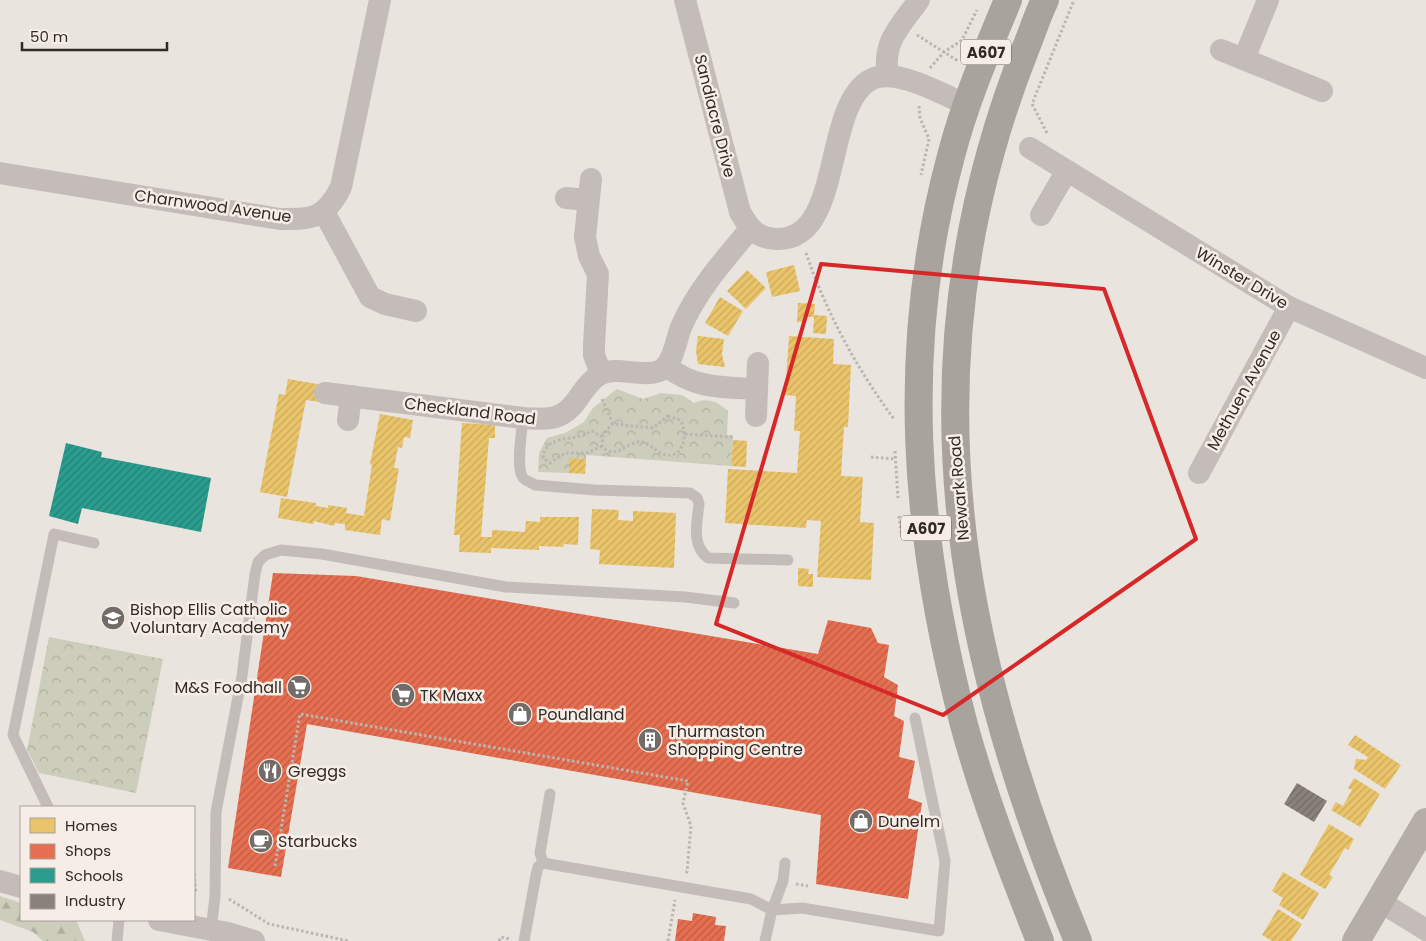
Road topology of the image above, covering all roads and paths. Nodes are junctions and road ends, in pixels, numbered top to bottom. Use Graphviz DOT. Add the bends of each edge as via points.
graph roads {
  1 [pos="380,0"];
  2 [pos="685,0"];
  3 [pos="919,0"];
  4 [pos="1008,0"];
  5 [pos="1045,0"];
  6 [pos="1074,0"];
  7 [pos="1268,0"];
  8 [pos="1221,50"];
  9 [pos="1244,59"];
  10 [pos="888,76"];
  11 [pos="1322,91"];
  12 [pos="967,105"];
  13 [pos="1039,143"];
  14 [pos="1066,172"];
  15 [pos="0,173"];
  16 [pos="581,192"];
  17 [pos="324,212"];
  18 [pos="1041,215"];
  19 [pos="750,229"];
  20 [pos="800,234"];
  21 [pos="1290,307"];
  22 [pos="416,311"];
  23 [pos="758,363"];
  24 [pos="666,366"];
  25 [pos="1426,368"];
  26 [pos="601,374"];
  27 [pos="757,389"];
  28 [pos="325,393"];
  29 [pos="351,396"];
  30 [pos="756,416"];
  31 [pos="523,418"];
  32 [pos="894,419"];
  33 [pos="348,420"];
  34 [pos="686,434"];
  35 [pos="602,437"];
  36 [pos="733,437"];
  37 [pos="602,446"];
  38 [pos="871,457"];
  39 [pos="895,459"];
  40 [pos="1199,472"];
  41 [pos="94,543"];
  42 [pos="788,560"];
  43 [pos="734,603"];
  44 [pos="915,718"];
  45 [pos="550,794"];
  46 [pos="48,806"];
  47 [pos="1426,822"];
  48 [pos="691,826"];
  49 [pos="543,863"];
  50 [pos="785,863"];
  51 [pos="275,866"];
  52 [pos="687,872"];
  53 [pos="696,874"];
  54 [pos="783,881"];
  55 [pos="0,882"];
  56 [pos="808,886"];
  57 [pos="20,887"];
  58 [pos="195,894"];
  59 [pos="215,897"];
  60 [pos="1379,901"];
  61 [pos="772,910"];
  62 [pos="119,921"];
  63 [pos="164,921"];
  64 [pos="211,930"];
  65 [pos="1426,930"];
  66 [pos="116,941"];
  67 [pos="254,941"];
  68 [pos="348,941"];
  69 [pos="524,941"];
  70 [pos="765,941"];
  71 [pos="1040,941"];
  72 [pos="1078,941"];
  73 [pos="1356,941"];
  1 -- 17 [label="street" via="341,187 334,203"];
  2 -- 19 [label="street, Sandiacre Drive" via="740,212"];
  3 -- 10 [label="street" via="886,51"];
  4 -- 12 [label="highway, A607"];
  5 -- 72 [label="highway, Newark Road / A607" via="1000,118 976,208 960,301 954,384 954,449 968,585 992,693 1042,850"];
  6 -- 13 [label="path" via="1032,104"];
  7 -- 9 [label="street"];
  8 -- 9 [label="street"];
  9 -- 11 [label="street"];
  10 -- 12 [label="street" via="903,78"];
  10 -- 20 [label="street" via="871,79 850,103 819,207"];
  12 -- 71 [label="highway, A607" via="951,156 924,294 917,382 923,508 938,609 965,727"];
  13 -- 14 [label="street, Winster Drive"];
  14 -- 18 [label="street"];
  14 -- 21 [label="street, Winster Drive"];
  15 -- 17 [label="street, Charnwood Avenue" via="280,219 310,219"];
  16 -- 26 [label="street" via="584,236 598,274 594,355"];
  17 -- 22 [label="street" via="370,297"];
  19 -- 20 [label="street" via="763,238 781,239"];
  19 -- 24 [label="street" via="700,292 682,325"];
  20 -- 32 [label="path" via="819,291 871,388"];
  21 -- 25 [label="street, Winster Drive"];
  21 -- 40 [label="street, Methuen Avenue"];
  23 -- 27 [label="street"];
  24 -- 26 [label="street" via="660,371 645,373"];
  24 -- 27 [label="street" via="691,382 706,386"];
  26 -- 31 [label="street, Checkland Road" via="591,381 568,412 544,420"];
  27 -- 30 [label="street"];
  28 -- 29 [label="street, Checkland Road"];
  29 -- 31 [label="street, Checkland Road"];
  29 -- 33 [label="street"];
  31 -- 42 [label="lane" via="520,462 522,475 527,481 595,490 690,494 697,498 699,504 696,542 702,554 708,558"];
  34 -- 35 [label="path" via="680,420 668,416 653,428 615,423"];
  34 -- 36 [label="path"];
  34 -- 37 [label="path" via="682,447 669,455 642,442 616,452 607,451"];
  35 -- 37 [label="path"];
  35 -- 37 [label="path" via="592,431 583,436 556,440 547,447 542,458 550,463 565,453 587,453"];
  38 -- 39 [label="path"];
  41 -- 46 [label="lane" via="54,534 13,735"];
  43 -- 59 [label="lane" via="685,597 506,587 322,554 281,550 265,555 258,562 255,574 242,676 216,812"];
  44 -- 61 [label="lane" via="945,861 939,931 802,908"];
  45 -- 49 [label="lane" via="540,853"];
  47 -- 60 [label="street"];
  48 -- 51 [label="path" via="683,803 688,782 300,714"];
  49 -- 61 [label="lane" via="751,899"];
  49 -- 69 [label="lane" via="536,875"];
  50 -- 54 [label="lane"];
  52 -- 53 [label="path"];
  54 -- 56 [label="path"];
  54 -- 61 [label="lane"];
  55 -- 57 [label="street"];
  58 -- 59 [label="path"];
  59 -- 64 [label="lane"];
  59 -- 68 [label="path" via="231,899 269,924"];
  60 -- 65 [label="street"];
  60 -- 73 [label="street"];
  61 -- 70 [label="lane"];
  62 -- 66 [label="lane"];
  63 -- 64 [label="street"];
  64 -- 67 [label="street"];
}
